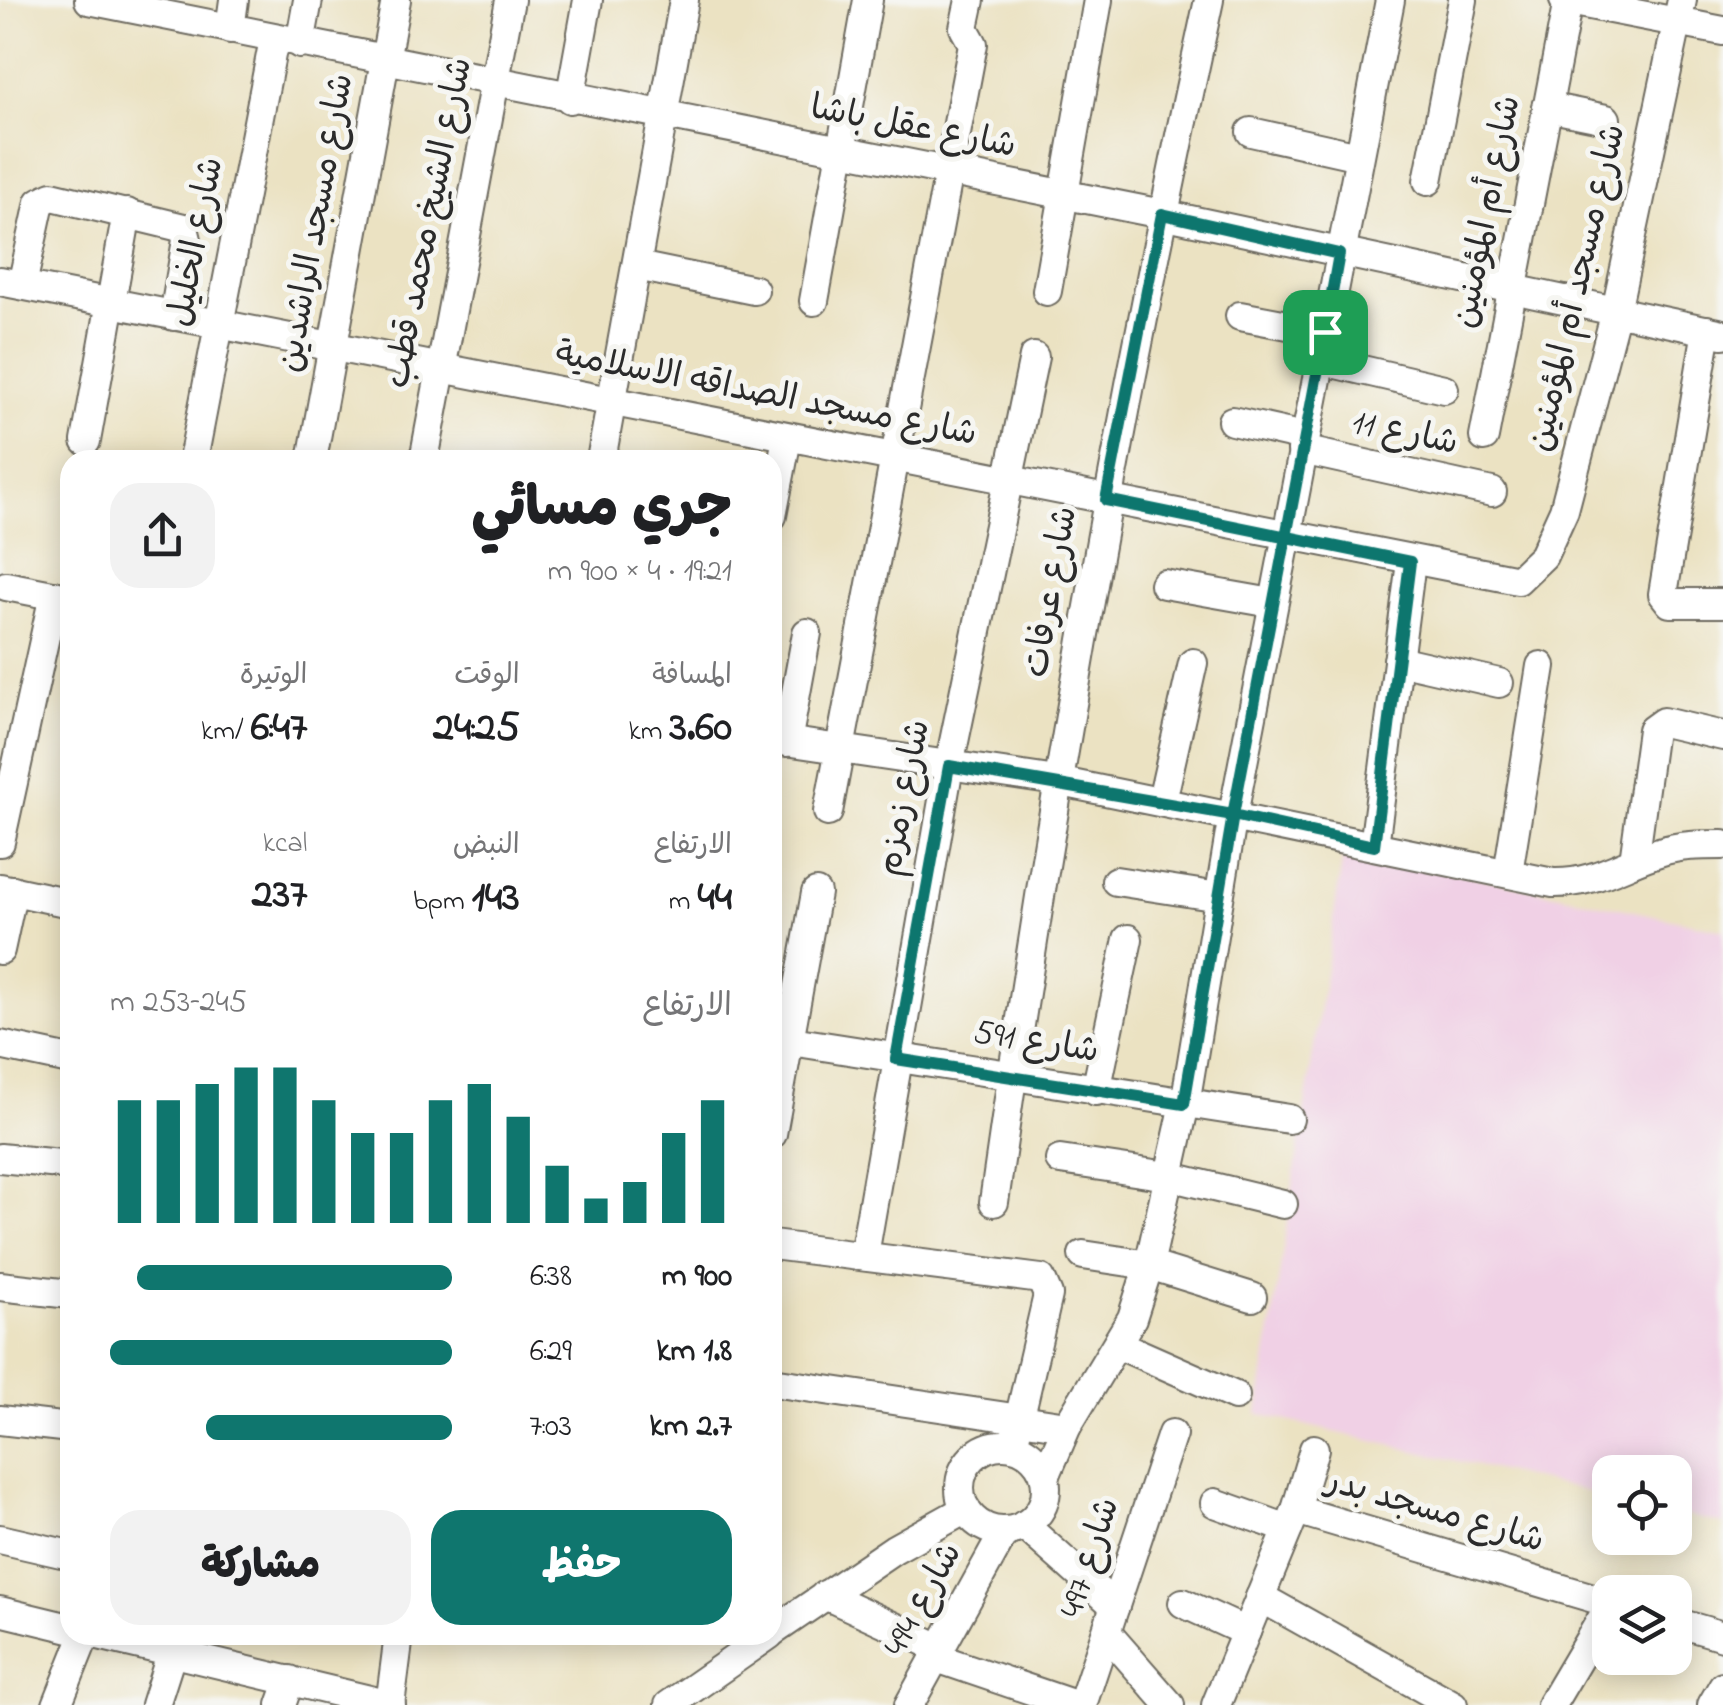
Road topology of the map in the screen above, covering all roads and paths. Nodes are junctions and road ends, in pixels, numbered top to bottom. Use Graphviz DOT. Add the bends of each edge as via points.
graph roads {
  1 [pos="234,0"];
  2 [pos="308,0"];
  3 [pos="396,0"];
  4 [pos="510,0"];
  5 [pos="588,0"];
  6 [pos="684,0"];
  7 [pos="868,0"];
  8 [pos="970,0"];
  9 [pos="1098,0"];
  10 [pos="1208,0"];
  11 [pos="1390,0"];
  12 [pos="1463,0"];
  13 [pos="1566,0"];
  14 [pos="104,2"];
  15 [pos="1601,4"];
  16 [pos="1679,11"];
  17 [pos="230,30"];
  18 [pos="1723,31"];
  19 [pos="287,41"];
  20 [pos="385,62"];
  21 [pos="494,84"];
  22 [pos="570,99"];
  23 [pos="1546,107"];
  24 [pos="663,118"];
  25 [pos="1606,119"];
  26 [pos="1251,132"];
  27 [pos="840,152"];
  28 [pos="1359,156"];
  29 [pos="948,172"];
  30 [pos="1428,181"];
  31 [pos="1064,195"];
  32 [pos="127,213"];
  33 [pos="1162,214"];
  34 [pos="1339,254"];
  35 [pos="637,266"];
  36 [pos="11,283"];
  37 [pos="754,290"];
  38 [pos="1509,290"];
  39 [pos="1047,291"];
  40 [pos="814,301"];
  41 [pos="110,303"];
  42 [pos="1616,311"];
  43 [pos="174,316"];
  44 [pos="1240,316"];
  45 [pos="219,325"];
  46 [pos="1719,331"];
  47 [pos="1322,346"];
  48 [pos="333,347"];
  49 [pos="1034,357"];
  50 [pos="441,369"];
  51 [pos="1444,389"];
  52 [pos="612,403"];
  53 [pos="1232,420"];
  54 [pos="1484,437"];
  55 [pos="787,438"];
  56 [pos="86,442"];
  57 [pos="1303,443"];
  58 [pos="195,450"];
  59 [pos="314,450"];
  60 [pos="426,450"];
  61 [pos="603,450"];
  62 [pos="894,459"];
  63 [pos="782,464"];
  64 [pos="1007,481"];
  65 [pos="1492,492"];
  66 [pos="1106,500"];
  67 [pos="1284,537"];
  68 [pos="1410,562"];
  69 [pos="1518,580"];
  70 [pos="1164,584"];
  71 [pos="6,586"];
  72 [pos="60,597"];
  73 [pos="1272,602"];
  74 [pos="1723,603"];
  75 [pos="60,605"];
  76 [pos="807,633"];
  77 [pos="1398,660"];
  78 [pos="1193,663"];
  79 [pos="1541,666"];
  80 [pos="1499,683"];
  81 [pos="782,733"];
  82 [pos="1723,736"];
  83 [pos="782,741"];
  84 [pos="838,750"];
  85 [pos="949,766"];
  86 [pos="1057,781"];
  87 [pos="1162,801"];
  88 [pos="828,812"];
  89 [pos="1233,815"];
  90 [pos="0,842"];
  91 [pos="1723,845"];
  92 [pos="1374,846"];
  93 [pos="1634,861"];
  94 [pos="1508,873"];
  95 [pos="1116,882"];
  96 [pos="6,889"];
  97 [pos="816,893"];
  98 [pos="1219,897"];
  99 [pos="60,901"];
  100 [pos="1128,939"];
  101 [pos="0,950"];
  102 [pos="782,1036"];
  103 [pos="782,1040"];
  104 [pos="0,1045"];
  105 [pos="60,1058"];
  106 [pos="896,1059"];
  107 [pos="1012,1078"];
  108 [pos="1096,1091"];
  109 [pos="1184,1104"];
  110 [pos="1290,1119"];
  111 [pos="0,1158"];
  112 [pos="1060,1160"];
  113 [pos="60,1164"];
  114 [pos="1168,1176"];
  115 [pos="994,1202"];
  116 [pos="1282,1204"];
  117 [pos="782,1246"];
  118 [pos="864,1255"];
  119 [pos="1083,1255"];
  120 [pos="1149,1265"];
  121 [pos="0,1286"];
  122 [pos="60,1293"];
  123 [pos="1252,1297"];
  124 [pos="1117,1344"];
  125 [pos="782,1383"];
  126 [pos="1235,1396"];
  127 [pos="1020,1417"];
  128 [pos="0,1420"];
  129 [pos="1066,1426"];
  130 [pos="60,1427"];
  131 [pos="1172,1434"];
  132 [pos="1013,1446"];
  133 [pos="1314,1449"];
  134 [pos="1045,1477"];
  135 [pos="1215,1503"];
  136 [pos="966,1509"];
  137 [pos="1292,1520"];
  138 [pos="1015,1528"];
  139 [pos="0,1539"];
  140 [pos="60,1553"];
  141 [pos="825,1595"];
  142 [pos="1260,1597"];
  143 [pos="1592,1599"];
  144 [pos="1182,1603"];
  145 [pos="0,1611"];
  146 [pos="1110,1620"];
  147 [pos="60,1626"];
  148 [pos="782,1626"];
  149 [pos="1692,1627"];
  150 [pos="1246,1632"];
  151 [pos="1592,1634"];
  152 [pos="1723,1636"];
  153 [pos="82,1645"];
  154 [pos="142,1645"];
  155 [pos="398,1645"];
  156 [pos="755,1645"];
  157 [pos="172,1652"];
  158 [pos="936,1652"];
  159 [pos="1723,1686"];
  160 [pos="286,1692"];
  161 [pos="57,1705"];
  162 [pos="155,1705"];
  163 [pos="390,1705"];
  164 [pos="670,1705"];
  165 [pos="909,1705"];
  166 [pos="1078,1705"];
  167 [pos="1170,1705"];
  168 [pos="1216,1705"];
  169 [pos="1453,1705"];
  170 [pos="1550,1705"];
  171 [pos="1712,1705"];
  1 -- 17 [label="street"];
  2 -- 19 [label="street, شارع الخليل"];
  3 -- 20 [label="street, شارع مسجد الراشدين"];
  4 -- 21 [label="street, شارع الشيخ محمد قطب"];
  5 -- 22 [label="street"];
  6 -- 24 [label="street"];
  7 -- 27 [label="street"];
  8 -- 29 [label="street" via="964,28 973,44"];
  9 -- 31 [label="street"];
  10 -- 33 [label="street, شارع عرفات"];
  11 -- 28 [label="street"];
  12 -- 30 [label="street"];
  13 -- 15 [label="street"];
  13 -- 23 [label="street, شارع أم المؤمنين"];
  14 -- 17 [label="street, شارع عقل باشا"];
  15 -- 16 [label="street"];
  16 -- 18 [label="street"];
  16 -- 42 [label="street, شارع مسجد أم المؤمنين"];
  17 -- 19 [label="street, شارع عقل باشا"];
  19 -- 20 [label="street, شارع عقل باشا"];
  19 -- 45 [label="street, شارع الخليل"];
  20 -- 21 [label="street, شارع عقل باشا"];
  20 -- 48 [label="street, شارع مسجد الراشدين"];
  21 -- 22 [label="street, شارع عقل باشا"];
  21 -- 50 [label="street, شارع الشيخ محمد قطب"];
  22 -- 24 [label="street, شارع عقل باشا"];
  23 -- 25 [label="street"];
  23 -- 38 [label="street, شارع أم المؤمنين"];
  24 -- 27 [label="street, شارع عقل باشا"];
  24 -- 35 [label="street"];
  26 -- 28 [label="street"];
  27 -- 29 [label="street, شارع عقل باشا"];
  27 -- 40 [label="street"];
  28 -- 34 [label="street"];
  29 -- 31 [label="street, شارع عقل باشا"];
  29 -- 62 [label="street"];
  31 -- 33 [label="street, شارع عقل باشا"];
  31 -- 39 [label="street"];
  32 -- 36 [label="street" via="42,198"];
  32 -- 41 [label="street"];
  32 -- 43 [label="street" via="179,225 188,234"];
  33 -- 34 [label="street, شارع عقل باشا"];
  33 -- 66 [label="street, شارع عرفات"];
  34 -- 38 [label="street, شارع عقل باشا"];
  34 -- 47 [label="street"];
  35 -- 37 [label="street"];
  35 -- 52 [label="street"];
  36 -- 41 [label="street, شارع مسجد الصداقه الاسلامية"];
  38 -- 42 [label="street, شارع عقل باشا"];
  38 -- 54 [label="street, شارع أم المؤمنين"];
  41 -- 43 [label="street, شارع مسجد الصداقه الاسلامية"];
  41 -- 56 [label="street"];
  42 -- 46 [label="street, شارع عقل باشا"];
  42 -- 69 [label="street, شارع مسجد أم المؤمنين" via="1564,510 1542,556"];
  43 -- 45 [label="street, شارع مسجد الصداقه الاسلامية"];
  44 -- 47 [label="street"];
  45 -- 48 [label="street, شارع مسجد الصداقه الاسلامية"];
  45 -- 58 [label="street, شارع الخليل"];
  46 -- 74 [label="street" via="1663,594 1670,603"];
  47 -- 51 [label="street"];
  47 -- 57 [label="street"];
  48 -- 50 [label="street, شارع مسجد الصداقه الاسلامية"];
  48 -- 59 [label="street, شارع مسجد الراشدين"];
  49 -- 64 [label="street, شارع زمزم"];
  50 -- 52 [label="street, شارع مسجد الصداقه الاسلامية"];
  50 -- 60 [label="street, شارع الشيخ محمد قطب"];
  52 -- 55 [label="street, شارع مسجد الصداقه الاسلامية"];
  52 -- 61 [label="street"];
  53 -- 57 [label="street, شارع 11"];
  55 -- 62 [label="street, شارع مسجد الصداقه الاسلامية"];
  55 -- 63 [label="street"];
  57 -- 65 [label="street, شارع 11"];
  57 -- 67 [label="street"];
  62 -- 64 [label="street, شارع مسجد الصداقه الاسلامية"];
  62 -- 84 [label="street"];
  64 -- 66 [label="street, شارع مسجد الصداقه الاسلامية"];
  64 -- 85 [label="street, شارع زمزم"];
  66 -- 67 [label="street, شارع مسجد الصداقه الاسلامية"];
  66 -- 86 [label="street, شارع عرفات"];
  67 -- 68 [label="street, شارع مسجد الصداقه الاسلامية"];
  67 -- 73 [label="street"];
  68 -- 69 [label="street, شارع مسجد الصداقه الاسلامية"];
  68 -- 77 [label="street"];
  70 -- 73 [label="street"];
  71 -- 72 [label="street"];
  73 -- 89 [label="street"];
  75 -- 90 [label="street"];
  76 -- 81 [label="street"];
  77 -- 80 [label="street"];
  77 -- 92 [label="street"];
  78 -- 87 [label="street"];
  79 -- 94 [label="street"];
  82 -- 93 [label="street" via="1656,725"];
  83 -- 84 [label="street"];
  84 -- 85 [label="street"];
  84 -- 88 [label="street"];
  85 -- 86 [label="street"];
  85 -- 106 [label="street, شارع زمزم"];
  86 -- 87 [label="street"];
  86 -- 107 [label="street, شارع عرفات"];
  87 -- 89 [label="street"];
  89 -- 92 [label="street"];
  89 -- 98 [label="street"];
  91 -- 93 [label="street" via="1693,845"];
  92 -- 94 [label="street"];
  93 -- 94 [label="street" via="1579,883"];
  95 -- 98 [label="street"];
  96 -- 99 [label="street"];
  96 -- 101 [label="street"];
  97 -- 102 [label="street"];
  98 -- 109 [label="street"];
  100 -- 108 [label="street"];
  103 -- 106 [label="street, شارع 591"];
  104 -- 105 [label="street"];
  106 -- 107 [label="street, شارع 591"];
  106 -- 118 [label="street, شارع زمزم"];
  107 -- 108 [label="street, شارع 591"];
  107 -- 115 [label="street, شارع عرفات"];
  108 -- 109 [label="street, شارع 591"];
  109 -- 110 [label="street, شارع 591"];
  109 -- 114 [label="street"];
  111 -- 113 [label="street"];
  112 -- 114 [label="street"];
  114 -- 116 [label="street"];
  114 -- 120 [label="street"];
  117 -- 118 [label="street"];
  118 -- 127 [label="street" via="1041,1278 1048,1295"];
  119 -- 120 [label="street"];
  120 -- 123 [label="street"];
  120 -- 124 [label="street"];
  121 -- 122 [label="street"];
  124 -- 126 [label="street"];
  124 -- 129 [label="street"];
  125 -- 127 [label="street"];
  127 -- 129 [label="street"];
  127 -- 132 [label="street"];
  128 -- 130 [label="street"];
  129 -- 134 [label="street"];
  131 -- 146 [label="street, شارع 497"];
  132 -- 134 [label="street" via="1038,1463"];
  132 -- 136 [label="street" via="993,1446 969,1462 960,1490"];
  133 -- 137 [label="street"];
  134 -- 138 [label="street" via="1045,1500"];
  135 -- 137 [label="street, شارع مسجد بدر"];
  136 -- 138 [label="street" via="976,1521"];
  136 -- 141 [label="street"];
  137 -- 142 [label="street"];
  137 -- 143 [label="street, شارع مسجد بدر"];
  138 -- 146 [label="street"];
  138 -- 158 [label="street, شارع 494"];
  139 -- 140 [label="street"];
  141 -- 148 [label="street"];
  141 -- 158 [label="street"];
  142 -- 150 [label="street"];
  142 -- 169 [label="street"];
  144 -- 150 [label="street"];
  145 -- 147 [label="street"];
  146 -- 166 [label="street, شارع 497"];
  146 -- 167 [label="street"];
  149 -- 152 [label="street"];
  150 -- 168 [label="street"];
  151 -- 170 [label="street"];
  153 -- 161 [label="street"];
  154 -- 157 [label="street"];
  155 -- 163 [label="street"];
  156 -- 164 [label="street"];
  157 -- 160 [label="street"];
  157 -- 162 [label="street"];
  158 -- 165 [label="street, شارع 494"];
  158 -- 166 [label="street"];
  159 -- 171 [label="street"];
  160 -- 163 [label="street"];
}
